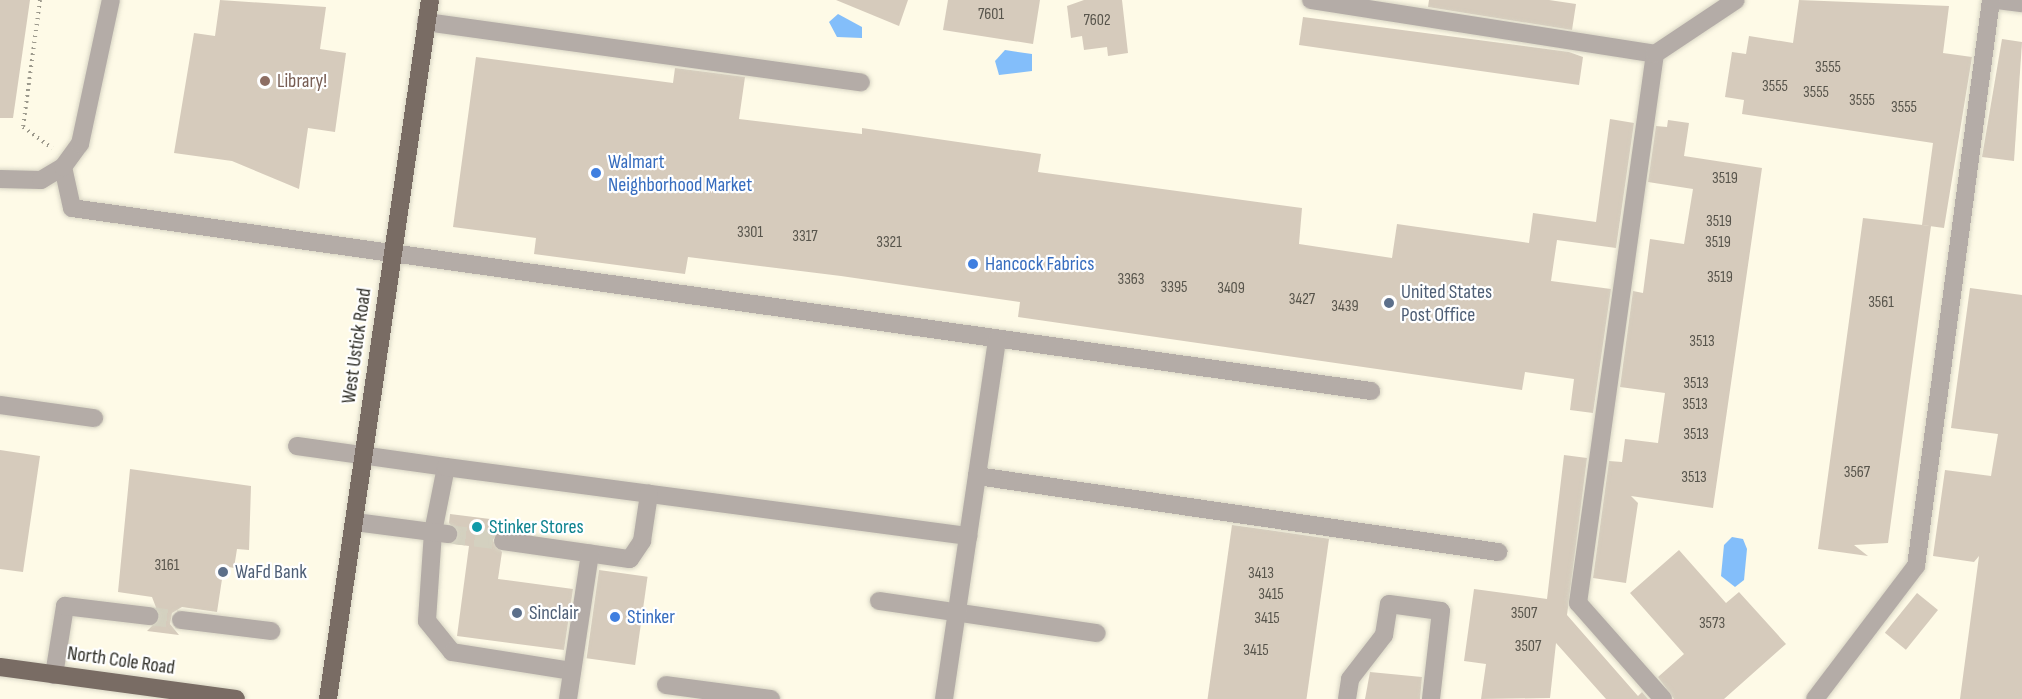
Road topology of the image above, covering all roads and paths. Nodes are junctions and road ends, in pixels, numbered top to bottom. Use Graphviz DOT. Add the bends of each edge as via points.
graph roads {
  1 [pos="40,0"];
  2 [pos="111,0"];
  3 [pos="430,0"];
  4 [pos="1311,0"];
  5 [pos="1736,0"];
  6 [pos="1991,0"];
  7 [pos="1996,0"];
  8 [pos="2022,3"];
  9 [pos="426,22"];
  10 [pos="1655,54"];
  11 [pos="861,82"];
  12 [pos="54,151"];
  13 [pos="63,167"];
  14 [pos="0,178"];
  15 [pos="393,256"];
  16 [pos="997,339"];
  17 [pos="1371,391"];
  18 [pos="0,405"];
  19 [pos="94,418"];
  20 [pos="297,446"];
  21 [pos="364,455"];
  22 [pos="446,467"];
  23 [pos="977,476"];
  24 [pos="649,494"];
  25 [pos="355,522"];
  26 [pos="440,533"];
  27 [pos="968,536"];
  28 [pos="504,541"];
  29 [pos="1498,552"];
  30 [pos="590,554"];
  31 [pos="879,601"];
  32 [pos="956,612"];
  33 [pos="149,616"];
  34 [pos="181,620"];
  35 [pos="271,631"];
  36 [pos="1097,633"];
  37 [pos="0,667"];
  38 [pos="572,671"];
  39 [pos="54,675"];
  40 [pos="666,685"];
  41 [pos="144,693"];
  42 [pos="236,699"];
  43 [pos="328,699"];
  44 [pos="568,699"];
  45 [pos="771,699"];
  46 [pos="944,699"];
  47 [pos="1347,699"];
  48 [pos="1431,699"];
  49 [pos="1663,699"];
  50 [pos="1815,699"];
  1 -- 12 [label="path" via="23,127"];
  2 -- 13 [label="lane" via="80,144"];
  3 -- 9 [label="main road, West Ustick Road"];
  4 -- 10 [label="lane"];
  5 -- 10 [label="lane"];
  6 -- 50 [label="lane" via="1916,566"];
  7 -- 8 [label="lane"];
  9 -- 11 [label="lane"];
  9 -- 15 [label="main road, West Ustick Road"];
  10 -- 49 [label="lane" via="1578,603"];
  13 -- 14 [label="lane" via="41,180"];
  13 -- 15 [label="lane" via="72,208 192,221"];
  15 -- 16 [label="lane"];
  15 -- 21 [label="main road, West Ustick Road"];
  16 -- 17 [label="lane"];
  16 -- 23 [label="lane"];
  18 -- 19 [label="lane"];
  20 -- 21 [label="lane"];
  21 -- 22 [label="lane"];
  21 -- 25 [label="main road, West Ustick Road"];
  22 -- 24 [label="lane"];
  22 -- 26 [label="lane"];
  23 -- 27 [label="lane"];
  23 -- 29 [label="lane"];
  24 -- 27 [label="lane"];
  24 -- 30 [label="lane" via="642,541 630,559"];
  25 -- 26 [label="lane"];
  25 -- 43 [label="main road, West Ustick Road"];
  26 -- 38 [label="lane" via="426,621 452,652"];
  27 -- 32 [label="lane"];
  28 -- 30 [label="lane"];
  30 -- 38 [label="lane"];
  31 -- 32 [label="lane"];
  32 -- 36 [label="lane"];
  32 -- 46 [label="lane"];
  33 -- 39 [label="lane" via="65,606"];
  34 -- 35 [label="lane"];
  37 -- 39 [label="main road, North Cole Road"];
  38 -- 44 [label="lane"];
  39 -- 41 [label="main road, North Cole Road"];
  40 -- 45 [label="lane"];
  41 -- 42 [label="main road, North Cole Road"];
  47 -- 48 [label="lane" via="1350,679 1384,634 1389,604 1441,611"];
}
